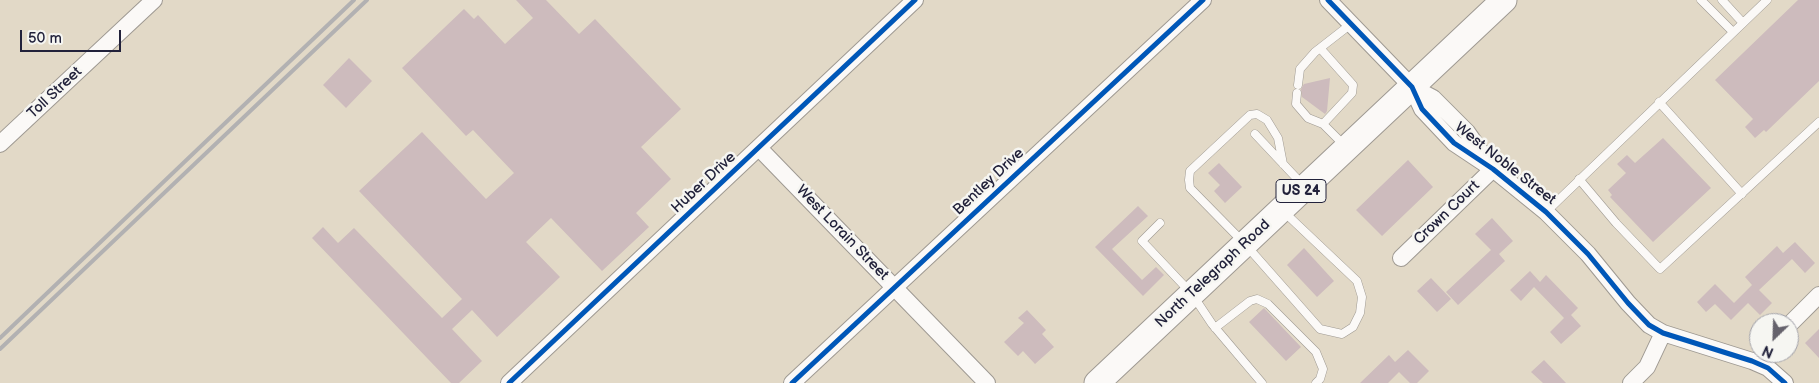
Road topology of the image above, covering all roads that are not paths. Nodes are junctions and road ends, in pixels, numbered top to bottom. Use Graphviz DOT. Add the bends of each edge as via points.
graph roads {
  1 [pos="154,0"];
  2 [pos="915,0"];
  3 [pos="1203,0"];
  4 [pos="1328,0"];
  5 [pos="1504,0"];
  6 [pos="1701,0"];
  7 [pos="1722,0"];
  8 [pos="1767,0"];
  9 [pos="1743,23"];
  10 [pos="1351,24"];
  11 [pos="1733,32"];
  12 [pos="1320,48"];
  13 [pos="1412,88"];
  14 [pos="1659,102"];
  15 [pos="1819,122"];
  16 [pos="1323,124"];
  17 [pos="1255,134"];
  18 [pos="0,144"];
  19 [pos="759,148"];
  20 [pos="1347,148"];
  21 [pos="1283,164"];
  22 [pos="1493,169"];
  23 [pos="1579,179"];
  24 [pos="1306,187"];
  25 [pos="1742,194"];
  26 [pos="1282,210"];
  27 [pos="1546,212"];
  28 [pos="1160,223"];
  29 [pos="1245,244"];
  30 [pos="1401,258"];
  31 [pos="894,287"];
  32 [pos="1192,294"];
  33 [pos="1819,295"];
  34 [pos="1799,315"];
  35 [pos="1215,328"];
  36 [pos="1664,333"];
  37 [pos="1749,355"];
  38 [pos="1763,363"];
  39 [pos="510,383"];
  40 [pos="792,383"];
  41 [pos="987,383"];
  42 [pos="1097,383"];
  43 [pos="1262,383"];
  44 [pos="1316,383"];
  45 [pos="1631,383"];
  46 [pos="1786,383"];
  1 -- 18 [label="street, Toll Street"];
  2 -- 19 [label="street, Huber Drive"];
  3 -- 31 [label="street, Bentley Drive"];
  4 -- 10 [label="street, West Noble Street"];
  5 -- 13 [label="main road, North Telegraph Road / US 24"];
  6 -- 11 [label="lane"];
  7 -- 9 [label="lane"];
  8 -- 9 [label="lane"];
  9 -- 11 [label="lane"];
  10 -- 12 [label="lane"];
  10 -- 13 [label="street, West Noble Street"];
  11 -- 14 [label="lane"];
  12 -- 16 [label="lane" via="1300,69 1296,104 1308,118"];
  12 -- 16 [label="lane" via="1353,85 1352,93"];
  13 -- 20 [label="main road, North Telegraph Road / US 24"];
  13 -- 22 [label="street, West Noble Street" via="1422,109 1454,143"];
  14 -- 23 [label="lane"];
  14 -- 25 [label="lane"];
  15 -- 25 [label="lane"];
  16 -- 20 [label="lane"];
  17 -- 21 [label="lane"];
  19 -- 31 [label="street, West Lorain Street"];
  19 -- 39 [label="street, Huber Drive"];
  20 -- 24 [label="main road, North Telegraph Road / US 24"];
  21 -- 24 [label="lane"];
  21 -- 29 [label="lane" via="1278,138 1267,120 1258,114 1250,115 1190,171 1190,188"];
  22 -- 27 [label="street, West Noble Street"];
  22 -- 30 [label="street, Crown Court"];
  23 -- 25 [label="lane" via="1660,269"];
  23 -- 27 [label="lane"];
  24 -- 26 [label="main road, North Telegraph Road / US 24"];
  26 -- 29 [label="main road, North Telegraph Road / US 24"];
  26 -- 29 [label="lane" via="1357,281 1362,297 1360,313 1353,327 1342,334 1320,329"];
  27 -- 36 [label="street, West Noble Street" via="1588,254 1640,316"];
  28 -- 32 [label="lane" via="1142,241"];
  29 -- 32 [label="main road, North Telegraph Road / US 24"];
  31 -- 40 [label="street, Bentley Drive"];
  31 -- 41 [label="street, West Lorain Street"];
  32 -- 35 [label="lane"];
  32 -- 42 [label="main road, North Telegraph Road / US 24"];
  33 -- 34 [label="street"];
  35 -- 43 [label="lane"];
  35 -- 44 [label="lane" via="1250,301 1257,299 1268,304 1316,352 1323,369"];
  36 -- 37 [label="street, West Noble Street"];
  36 -- 45 [label="street" via="1647,367"];
  38 -- 46 [label="street, West Noble Street"];
}
